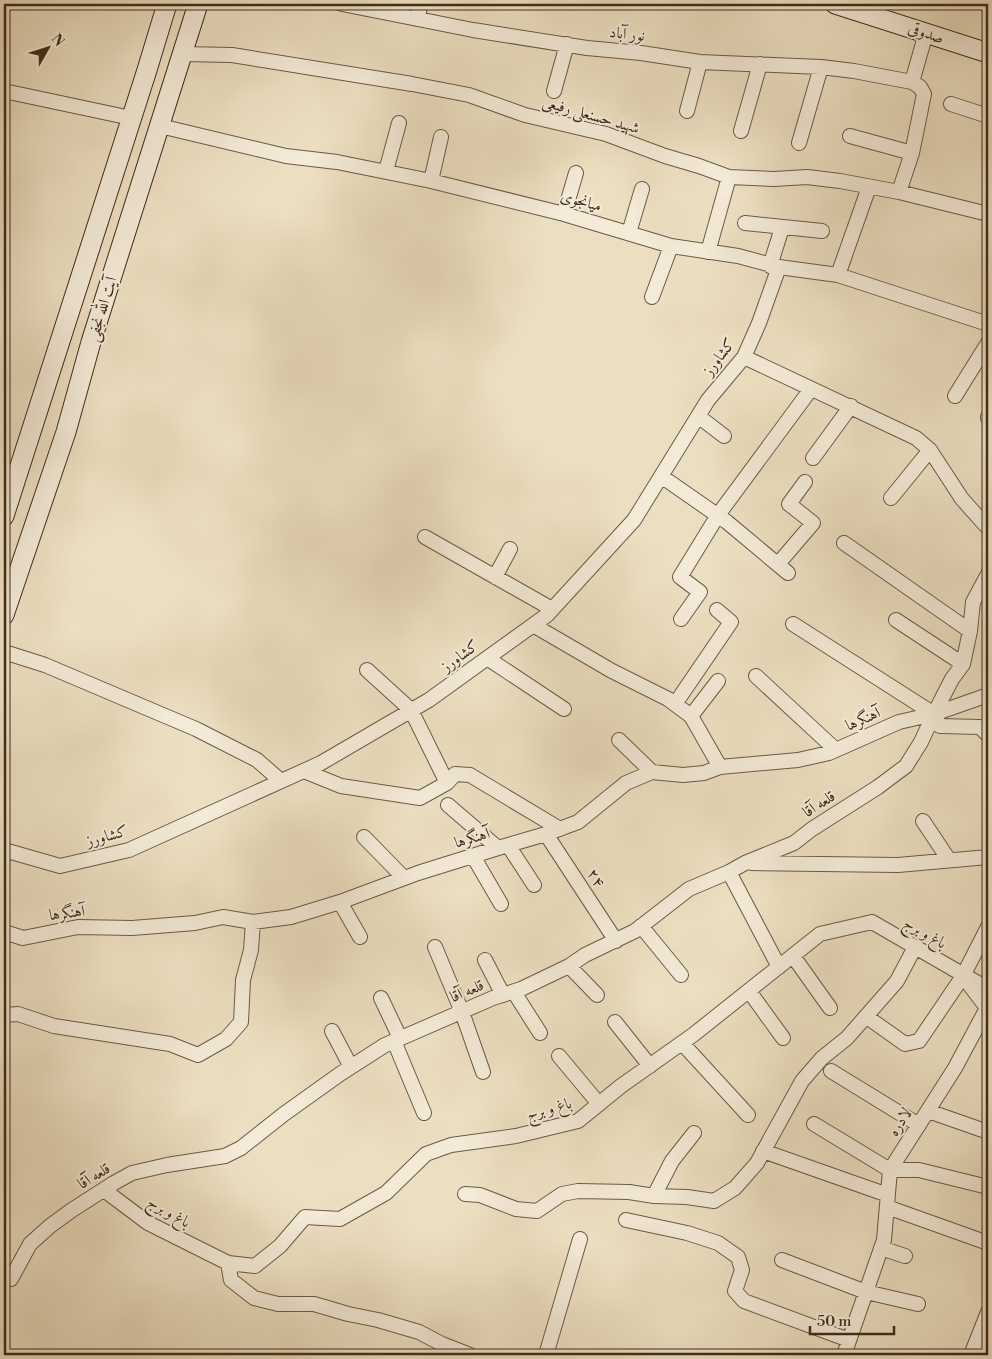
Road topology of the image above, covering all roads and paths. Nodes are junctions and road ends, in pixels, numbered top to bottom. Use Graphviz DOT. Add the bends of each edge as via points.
graph roads {
  1 [pos="167,4"];
  2 [pos="198,4"];
  3 [pos="342,4"];
  4 [pos="421,4"];
  5 [pos="835,4"];
  6 [pos="874,4"];
  7 [pos="417,19"];
  8 [pos="926,33"];
  9 [pos="988,42"];
  10 [pos="567,44"];
  11 [pos="988,53"];
  12 [pos="183,54"];
  13 [pos="700,62"];
  14 [pos="760,64"];
  15 [pos="821,67"];
  16 [pos="912,82"];
  17 [pos="4,91"];
  18 [pos="554,91"];
  19 [pos="951,104"];
  20 [pos="687,111"];
  21 [pos="988,116"];
  22 [pos="131,118"];
  23 [pos="399,123"];
  24 [pos="160,126"];
  25 [pos="741,131"];
  26 [pos="850,136"];
  27 [pos="441,137"];
  28 [pos="799,143"];
  29 [pos="912,153"];
  30 [pos="386,171"];
  31 [pos="576,172"];
  32 [pos="729,177"];
  33 [pos="431,181"];
  34 [pos="869,187"];
  35 [pos="642,188"];
  36 [pos="899,192"];
  37 [pos="564,214"];
  38 [pos="988,214"];
  39 [pos="745,223"];
  40 [pos="782,228"];
  41 [pos="822,231"];
  42 [pos="629,233"];
  43 [pos="671,246"];
  44 [pos="708,252"];
  45 [pos="774,266"];
  46 [pos="838,275"];
  47 [pos="652,297"];
  48 [pos="988,324"];
  49 [pos="988,344"];
  50 [pos="744,357"];
  51 [pos="811,388"];
  52 [pos="955,396"];
  53 [pos="851,406"];
  54 [pos="698,416"];
  55 [pos="724,436"];
  56 [pos="930,450"];
  57 [pos="813,458"];
  58 [pos="661,476"];
  59 [pos="805,482"];
  60 [pos="10,497"];
  61 [pos="891,498"];
  62 [pos="40,508"];
  63 [pos="718,515"];
  64 [pos="4,517"];
  65 [pos="33,528"];
  66 [pos="988,528"];
  67 [pos="425,537"];
  68 [pos="844,543"];
  69 [pos="510,549"];
  70 [pos="988,574"];
  71 [pos="495,577"];
  72 [pos="552,609"];
  73 [pos="717,610"];
  74 [pos="4,614"];
  75 [pos="680,619"];
  76 [pos="896,620"];
  77 [pos="793,624"];
  78 [pos="533,625"];
  79 [pos="970,630"];
  80 [pos="4,652"];
  81 [pos="488,658"];
  82 [pos="963,664"];
  83 [pos="367,670"];
  84 [pos="756,676"];
  85 [pos="718,680"];
  86 [pos="988,695"];
  87 [pos="675,704"];
  88 [pos="564,709"];
  89 [pos="411,710"];
  90 [pos="934,714"];
  91 [pos="691,716"];
  92 [pos="988,735"];
  93 [pos="619,740"];
  94 [pos="836,750"];
  95 [pos="720,767"];
  96 [pos="304,770"];
  97 [pos="652,772"];
  98 [pos="281,781"];
  99 [pos="446,783"];
  100 [pos="448,805"];
  101 [pos="923,821"];
  102 [pos="560,829"];
  103 [pos="546,834"];
  104 [pos="364,837"];
  105 [pos="503,846"];
  106 [pos="4,850"];
  107 [pos="473,856"];
  108 [pos="988,857"];
  109 [pos="949,860"];
  110 [pos="746,863"];
  111 [pos="730,872"];
  112 [pos="404,878"];
  113 [pos="534,885"];
  114 [pos="340,902"];
  115 [pos="501,904"];
  116 [pos="253,922"];
  117 [pos="641,926"];
  118 [pos="988,927"];
  119 [pos="4,932"];
  120 [pos="360,937"];
  121 [pos="616,941"];
  122 [pos="436,947"];
  123 [pos="915,947"];
  124 [pos="793,956"];
  125 [pos="485,960"];
  126 [pos="569,966"];
  127 [pos="779,967"];
  128 [pos="682,975"];
  129 [pos="964,976"];
  130 [pos="988,989"];
  131 [pos="749,990"];
  132 [pos="508,993"];
  133 [pos="597,995"];
  134 [pos="381,998"];
  135 [pos="830,1008"];
  136 [pos="462,1012"];
  137 [pos="4,1015"];
  138 [pos="866,1017"];
  139 [pos="615,1022"];
  140 [pos="332,1031"];
  141 [pos="540,1033"];
  142 [pos="782,1038"];
  143 [pos="397,1039"];
  144 [pos="682,1043"];
  145 [pos="559,1056"];
  146 [pos="650,1066"];
  147 [pos="351,1067"];
  148 [pos="831,1071"];
  149 [pos="483,1072"];
  150 [pos="599,1104"];
  151 [pos="928,1111"];
  152 [pos="424,1113"];
  153 [pos="748,1115"];
  154 [pos="814,1124"];
  155 [pos="919,1125"];
  156 [pos="988,1132"];
  157 [pos="694,1134"];
  158 [pos="763,1151"];
  159 [pos="890,1170"];
  160 [pos="988,1187"];
  161 [pos="104,1190"];
  162 [pos="466,1194"];
  163 [pos="654,1196"];
  164 [pos="887,1201"];
  165 [pos="626,1220"];
  166 [pos="580,1239"];
  167 [pos="988,1243"];
  168 [pos="881,1248"];
  169 [pos="906,1256"];
  170 [pos="782,1260"];
  171 [pos="228,1263"];
  172 [pos="4,1278"];
  173 [pos="866,1292"];
  174 [pos="918,1304"];
  175 [pos="988,1312"];
  176 [pos="850,1340"];
  177 [pos="973,1352"];
  178 [pos="988,1353"];
  179 [pos="470,1355"];
  180 [pos="546,1355"];
  181 [pos="844,1355"];
  1 -- 22 [label="main road, آیت الله نجفی"];
  2 -- 12 [label="main road, آیت الله نجفی"];
  3 -- 7 [label="street, نور آباد"];
  4 -- 7 [label="street"];
  5 -- 8 [label="main road, صدوقی"];
  6 -- 9 [label="main road, صدوقی"];
  7 -- 10 [label="street, نور آباد"];
  8 -- 11 [label="main road, صدوقی"];
  8 -- 16 [label="street"];
  10 -- 13 [label="street, نور آباد"];
  10 -- 18 [label="street"];
  12 -- 24 [label="main road, آیت الله نجفی"];
  12 -- 32 [label="street, شهید حسنعلی رفیعی" via="241,57 469,95 525,115 606,134"];
  13 -- 14 [label="street, نور آباد"];
  13 -- 20 [label="street"];
  14 -- 15 [label="street, نور آباد"];
  14 -- 25 [label="street"];
  15 -- 16 [label="street, نور آباد"];
  15 -- 28 [label="street"];
  16 -- 29 [label="street" via="924,94"];
  17 -- 22 [label="street"];
  19 -- 21 [label="street"];
  22 -- 60 [label="main road, آیت الله نجفی"];
  23 -- 30 [label="street"];
  24 -- 30 [label="street, میانجوی" via="286,156"];
  24 -- 62 [label="main road, آیت الله نجفی"];
  26 -- 29 [label="street"];
  27 -- 33 [label="street"];
  29 -- 36 [label="street"];
  30 -- 33 [label="street, میانجوی"];
  31 -- 37 [label="street"];
  32 -- 34 [label="street, شهید حسنعلی رفیعی" via="807,177"];
  32 -- 44 [label="street"];
  33 -- 37 [label="street, میانجوی"];
  34 -- 36 [label="street, شهید حسنعلی رفیعی"];
  34 -- 46 [label="street"];
  35 -- 42 [label="street"];
  36 -- 38 [label="street, شهید حسنعلی رفیعی"];
  37 -- 42 [label="street, میانجوی"];
  39 -- 40 [label="street"];
  40 -- 41 [label="street"];
  40 -- 45 [label="street, کشاورز"];
  42 -- 43 [label="street, میانجوی"];
  43 -- 44 [label="street, میانجوی"];
  43 -- 47 [label="street"];
  44 -- 45 [label="street, میانجوی"];
  45 -- 46 [label="street, میانجوی"];
  45 -- 50 [label="street, کشاورز" via="759,323"];
  46 -- 48 [label="street, میانجوی"];
  49 -- 52 [label="street"];
  50 -- 51 [label="street"];
  50 -- 54 [label="street, کشاورز"];
  51 -- 53 [label="street"];
  51 -- 63 [label="street"];
  53 -- 56 [label="street" via="916,438"];
  53 -- 57 [label="street"];
  54 -- 55 [label="street"];
  54 -- 58 [label="street, کشاورز"];
  56 -- 61 [label="street"];
  56 -- 66 [label="street" via="962,500"];
  58 -- 63 [label="street"];
  58 -- 72 [label="street, کشاورز" via="634,520"];
  59 -- 63 [label="street" via="789,504 812,523 783,568"];
  60 -- 62 [label="main road"];
  60 -- 64 [label="main road, آیت الله نجفی"];
  62 -- 65 [label="main road, آیت الله نجفی"];
  63 -- 75 [label="street" via="680,577 700,592"];
  64 -- 65 [label="main road"];
  65 -- 74 [label="main road, آیت الله نجفی"];
  67 -- 71 [label="street"];
  68 -- 79 [label="street"];
  69 -- 71 [label="street"];
  70 -- 79 [label="street" via="973,602"];
  71 -- 72 [label="street"];
  72 -- 78 [label="street, کشاورز"];
  73 -- 87 [label="street" via="731,622"];
  76 -- 82 [label="street"];
  77 -- 90 [label="street"];
  78 -- 81 [label="street, کشاورز"];
  78 -- 87 [label="street"];
  79 -- 82 [label="street"];
  80 -- 98 [label="street" via="44,665 196,729 258,760"];
  81 -- 88 [label="street"];
  81 -- 89 [label="street, کشاورز"];
  82 -- 90 [label="street, قلعه آقا"];
  83 -- 89 [label="street"];
  84 -- 94 [label="street"];
  85 -- 91 [label="street"];
  86 -- 90 [label="street, آهنگرها"];
  87 -- 91 [label="street"];
  89 -- 96 [label="street, کشاورز"];
  89 -- 99 [label="street"];
  90 -- 92 [label="street" via="940,726 980,727"];
  90 -- 94 [label="street, آهنگرها" via="899,722"];
  90 -- 110 [label="street, قلعه آقا" via="906,766 794,843"];
  91 -- 95 [label="street"];
  93 -- 97 [label="street"];
  94 -- 95 [label="street, آهنگرها" via="798,760"];
  95 -- 97 [label="street, آهنگرها" via="683,775"];
  96 -- 98 [label="street, کشاورز"];
  96 -- 99 [label="street" via="341,786 420,798"];
  97 -- 102 [label="street, آهنگرها" via="626,783 578,822"];
  98 -- 106 [label="street, کشاورز" via="129,850 60,866"];
  99 -- 102 [label="street" via="455,774 470,775"];
  100 -- 105 [label="street"];
  101 -- 109 [label="street"];
  102 -- 103 [label="street, آهنگرها"];
  103 -- 105 [label="street, آهنگرها"];
  103 -- 121 [label="street, ۲۴"];
  104 -- 112 [label="street"];
  105 -- 107 [label="street, آهنگرها"];
  105 -- 113 [label="street"];
  107 -- 112 [label="street, آهنگرها"];
  107 -- 115 [label="street"];
  108 -- 109 [label="street"];
  109 -- 110 [label="street" via="898,865"];
  110 -- 111 [label="street, قلعه آقا"];
  111 -- 117 [label="street, قلعه آقا" via="689,889"];
  111 -- 127 [label="street"];
  112 -- 114 [label="street, آهنگرها"];
  114 -- 116 [label="street, آهنگرها" via="290,917"];
  114 -- 120 [label="street"];
  116 -- 119 [label="street, آهنگرها" via="223,917 195,924 78,927 23,938"];
  116 -- 137 [label="street" via="251,950 243,980 241,1022 226,1039 198,1055 170,1044 54,1026 18,1014"];
  117 -- 121 [label="street, قلعه آقا"];
  117 -- 128 [label="street"];
  118 -- 129 [label="street"];
  121 -- 126 [label="street, قلعه آقا"];
  122 -- 136 [label="street"];
  123 -- 124 [label="street, باغ و برج" via="872,922 820,934"];
  123 -- 129 [label="street, باغ و برج"];
  123 -- 138 [label="street" via="897,981"];
  124 -- 127 [label="street, باغ و برج"];
  124 -- 135 [label="street"];
  125 -- 132 [label="street"];
  126 -- 132 [label="street, قلعه آقا"];
  126 -- 133 [label="street"];
  127 -- 131 [label="street, باغ و برج"];
  129 -- 130 [label="street, باغ و برج"];
  129 -- 138 [label="street" via="919,1041 906,1044"];
  129 -- 151 [label="street, لادره" via="987,1008"];
  131 -- 142 [label="street"];
  131 -- 144 [label="street, باغ و برج"];
  132 -- 136 [label="street, قلعه آقا"];
  132 -- 141 [label="street"];
  134 -- 143 [label="street"];
  136 -- 143 [label="street, قلعه آقا"];
  136 -- 149 [label="street"];
  138 -- 158 [label="street" via="802,1081"];
  139 -- 146 [label="street"];
  140 -- 147 [label="street"];
  143 -- 147 [label="street, قلعه آقا"];
  143 -- 152 [label="street"];
  144 -- 146 [label="street, باغ و برج"];
  144 -- 153 [label="street"];
  145 -- 150 [label="street"];
  146 -- 150 [label="street, باغ و برج"];
  147 -- 161 [label="street, قلعه آقا" via="241,1148 224,1156 132,1173"];
  148 -- 155 [label="street"];
  150 -- 171 [label="street, باغ و برج" via="578,1121 516,1136 451,1145 426,1154 386,1193 340,1219 304,1218 280,1246 255,1266"];
  151 -- 155 [label="street, لادره"];
  151 -- 156 [label="street"];
  154 -- 159 [label="street"];
  155 -- 159 [label="street, لادره"];
  157 -- 163 [label="street" via="672,1161"];
  158 -- 163 [label="street" via="735,1188 714,1202"];
  158 -- 164 [label="street"];
  159 -- 160 [label="street" via="919,1170"];
  159 -- 164 [label="street, لادره"];
  161 -- 171 [label="street, باغ و برج" via="148,1223"];
  161 -- 172 [label="street, قلعه آقا" via="50,1226 30,1244 11,1279"];
  162 -- 163 [label="street" via="480,1195 516,1210 537,1211 562,1194 578,1191"];
  164 -- 167 [label="street"];
  164 -- 168 [label="street, لادره"];
  165 -- 176 [label="street" via="687,1233 718,1244 738,1257 742,1270 735,1292 744,1301"];
  166 -- 180 [label="street"];
  168 -- 169 [label="street"];
  168 -- 173 [label="street, لادره"];
  170 -- 173 [label="street"];
  171 -- 179 [label="street" via="231,1280 254,1298 278,1304 314,1304 378,1320 419,1332"];
  173 -- 174 [label="street"];
  173 -- 176 [label="street, لادره"];
  175 -- 177 [label="street"];
  176 -- 181 [label="street, لادره"];
  177 -- 178 [label="street"];
}
